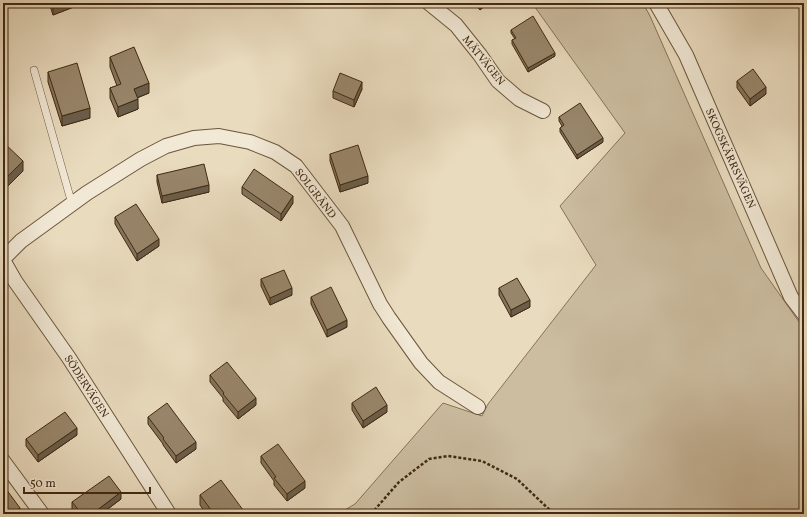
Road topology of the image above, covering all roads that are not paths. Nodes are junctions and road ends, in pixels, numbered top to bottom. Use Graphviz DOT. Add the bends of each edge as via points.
graph roads {
  1 [pos="429,3"];
  2 [pos="656,3"];
  3 [pos="34,70"];
  4 [pos="543,111"];
  5 [pos="72,204"];
  6 [pos="20,241"];
  7 [pos="3,259"];
  8 [pos="804,314"];
  9 [pos="478,407"];
  10 [pos="3,461"];
  11 [pos="42,514"];
  12 [pos="169,514"];
  1 -- 4 [label="street, MÄTVÄGEN" via="456,25 498,81 519,100"];
  2 -- 8 [label="street, SKOGSKÄRRSVÄGEN" via="686,55 791,297"];
  3 -- 5 [label="lane"];
  5 -- 6 [label="street, SOLGRÄND"];
  5 -- 9 [label="street, SOLGRÄND" via="141,159 166,146 194,138 219,136 250,142 275,152 296,166 342,226 380,304 421,363 439,382"];
  6 -- 7 [label="street, SÖDERVÄGEN"];
  7 -- 12 [label="street, SÖDERVÄGEN"];
  10 -- 11 [label="street"];
}
